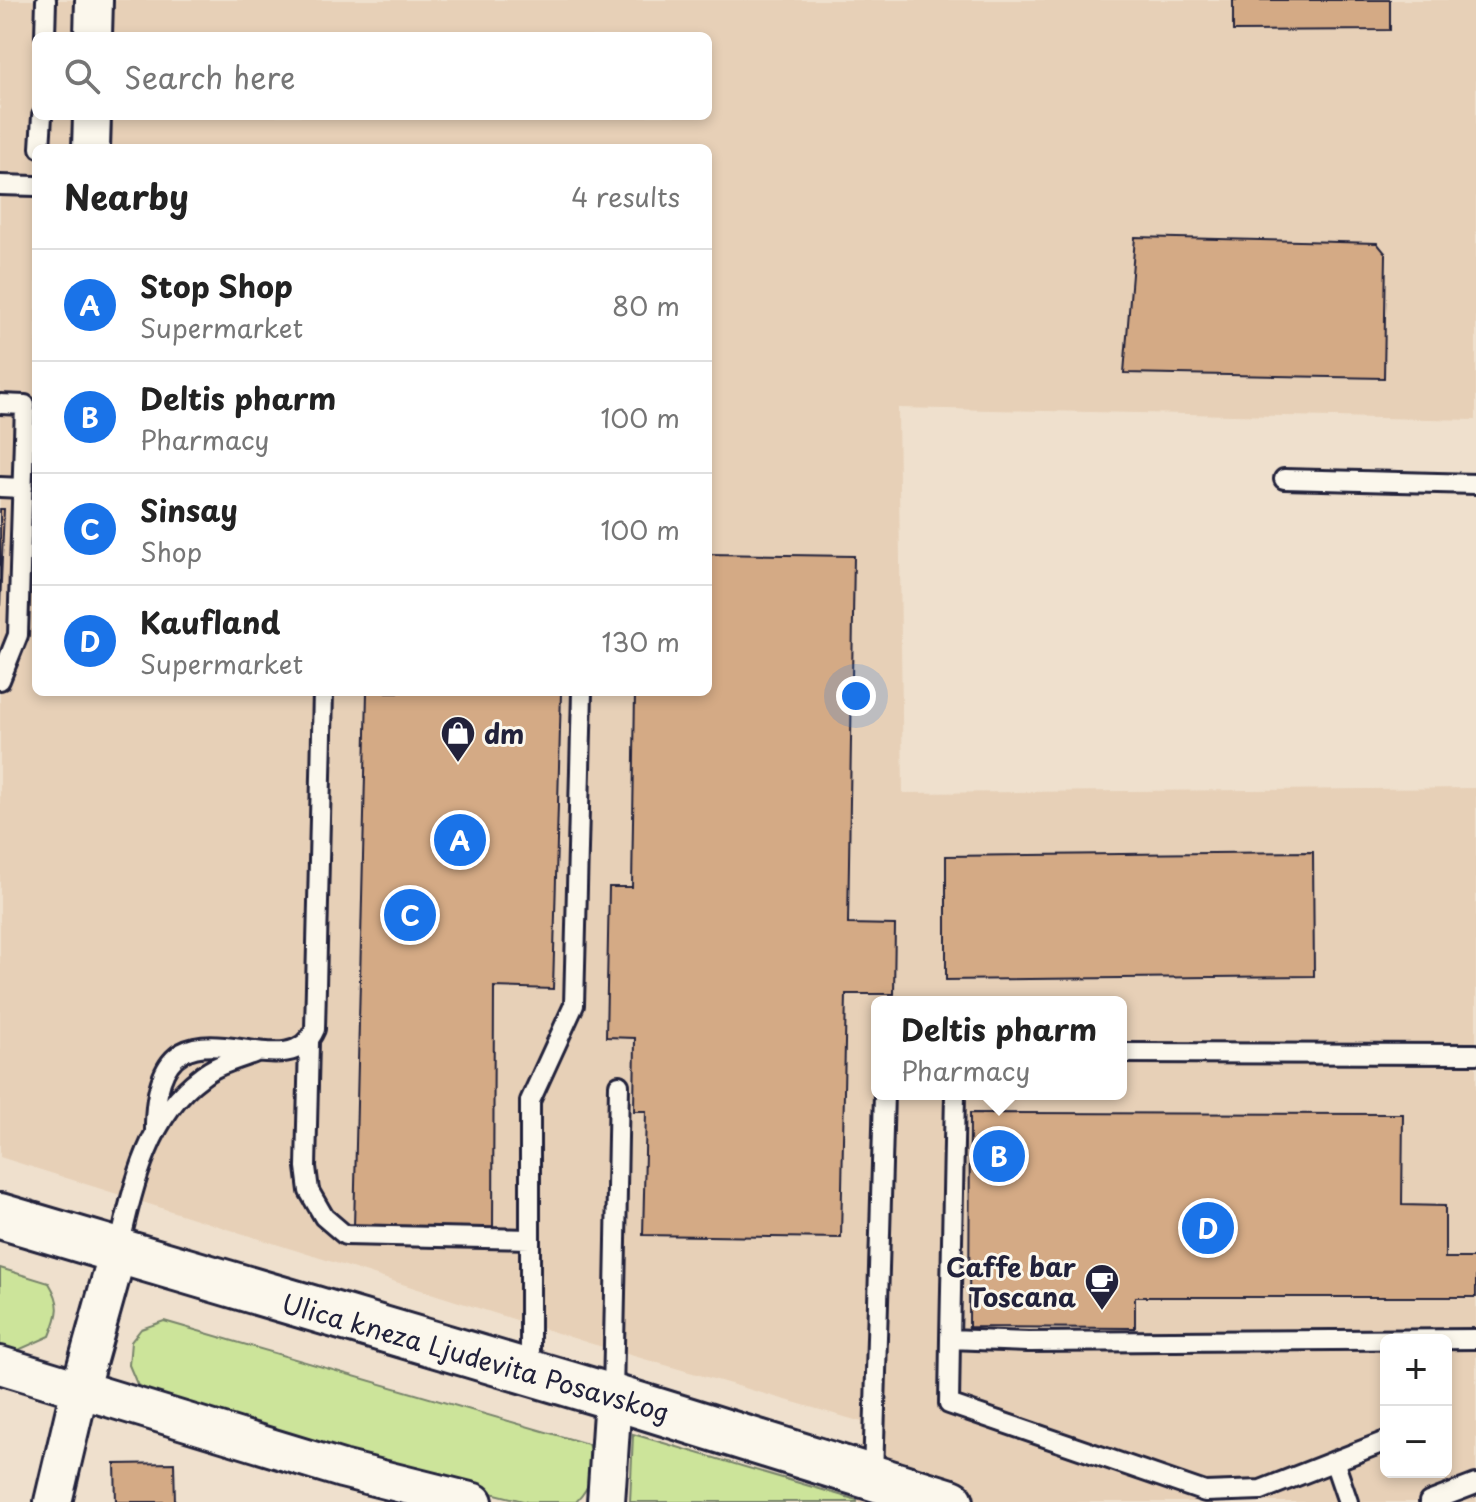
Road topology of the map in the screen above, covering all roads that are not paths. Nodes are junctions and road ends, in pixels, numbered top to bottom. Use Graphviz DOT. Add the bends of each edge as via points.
graph roads {
  1 [pos="46,0"];
  2 [pos="94,0"];
  3 [pos="45,32"];
  4 [pos="93,32"];
  5 [pos="42,120"];
  6 [pos="92,120"];
  7 [pos="40,144"];
  8 [pos="91,144"];
  9 [pos="0,185"];
  10 [pos="32,186"];
  11 [pos="0,404"];
  12 [pos="1284,479"];
  13 [pos="1476,484"];
  14 [pos="0,487"];
  15 [pos="23,488"];
  16 [pos="0,680"];
  17 [pos="323,696"];
  18 [pos="582,696"];
  19 [pos="309,1042"];
  20 [pos="257,1052"];
  21 [pos="1127,1053"];
  22 [pos="1476,1054"];
  23 [pos="619,1085"];
  24 [pos="884,1100"];
  25 [pos="955,1100"];
  26 [pos="155,1132"];
  27 [pos="0,1216"];
  28 [pos="530,1239"];
  29 [pos="118,1252"];
  30 [pos="950,1339"];
  31 [pos="1380,1339"];
  32 [pos="1452,1339"];
  33 [pos="1476,1339"];
  34 [pos="0,1365"];
  35 [pos="530,1373"];
  36 [pos="80,1388"];
  37 [pos="613,1397"];
  38 [pos="1380,1443"];
  39 [pos="1334,1461"];
  40 [pos="873,1477"];
  41 [pos="1476,1484"];
  42 [pos="53,1502"];
  43 [pos="474,1502"];
  44 [pos="606,1502"];
  45 [pos="951,1502"];
  46 [pos="1348,1502"];
  47 [pos="1429,1502"];
  1 -- 3 [label="lane"];
  2 -- 4 [label="street"];
  5 -- 7 [label="lane"];
  6 -- 8 [label="street"];
  9 -- 10 [label="lane"];
  11 -- 15 [label="lane" via="25,405"];
  12 -- 13 [label="lane"];
  14 -- 15 [label="lane"];
  15 -- 16 [label="lane" via="18,635"];
  17 -- 19 [label="lane" via="315,1029"];
  18 -- 28 [label="lane" via="574,1005 530,1101"];
  19 -- 20 [label="lane" via="294,1052"];
  19 -- 28 [label="lane" via="306,1167 309,1191 324,1217 345,1235"];
  20 -- 26 [label="lane" via="200,1077"];
  20 -- 26 [label="lane" via="208,1045 173,1061 156,1085"];
  21 -- 22 [label="lane"];
  23 -- 37 [label="lane"];
  24 -- 40 [label="lane"];
  25 -- 30 [label="lane"];
  26 -- 29 [label="lane"];
  27 -- 29 [label="main road, Ulica kneza Ljudevita Posavskog"];
  28 -- 35 [label="lane"];
  29 -- 35 [label="main road, Ulica kneza Ljudevita Posavskog"];
  29 -- 36 [label="street"];
  30 -- 31 [label="lane"];
  30 -- 39 [label="lane" via="949,1404 1205,1492 1261,1490"];
  32 -- 33 [label="lane"];
  34 -- 36 [label="street"];
  35 -- 37 [label="main road, Ulica kneza Ljudevita Posavskog"];
  36 -- 42 [label="street"];
  36 -- 43 [label="street" via="342,1469"];
  37 -- 40 [label="main road, Ulica kneza Ljudevita Posavskog"];
  37 -- 44 [label="street"];
  38 -- 39 [label="lane"];
  39 -- 46 [label="lane"];
  40 -- 45 [label="main road, Ulica kneza Ljudevita Posavskog"];
  41 -- 47 [label="lane"];
}
